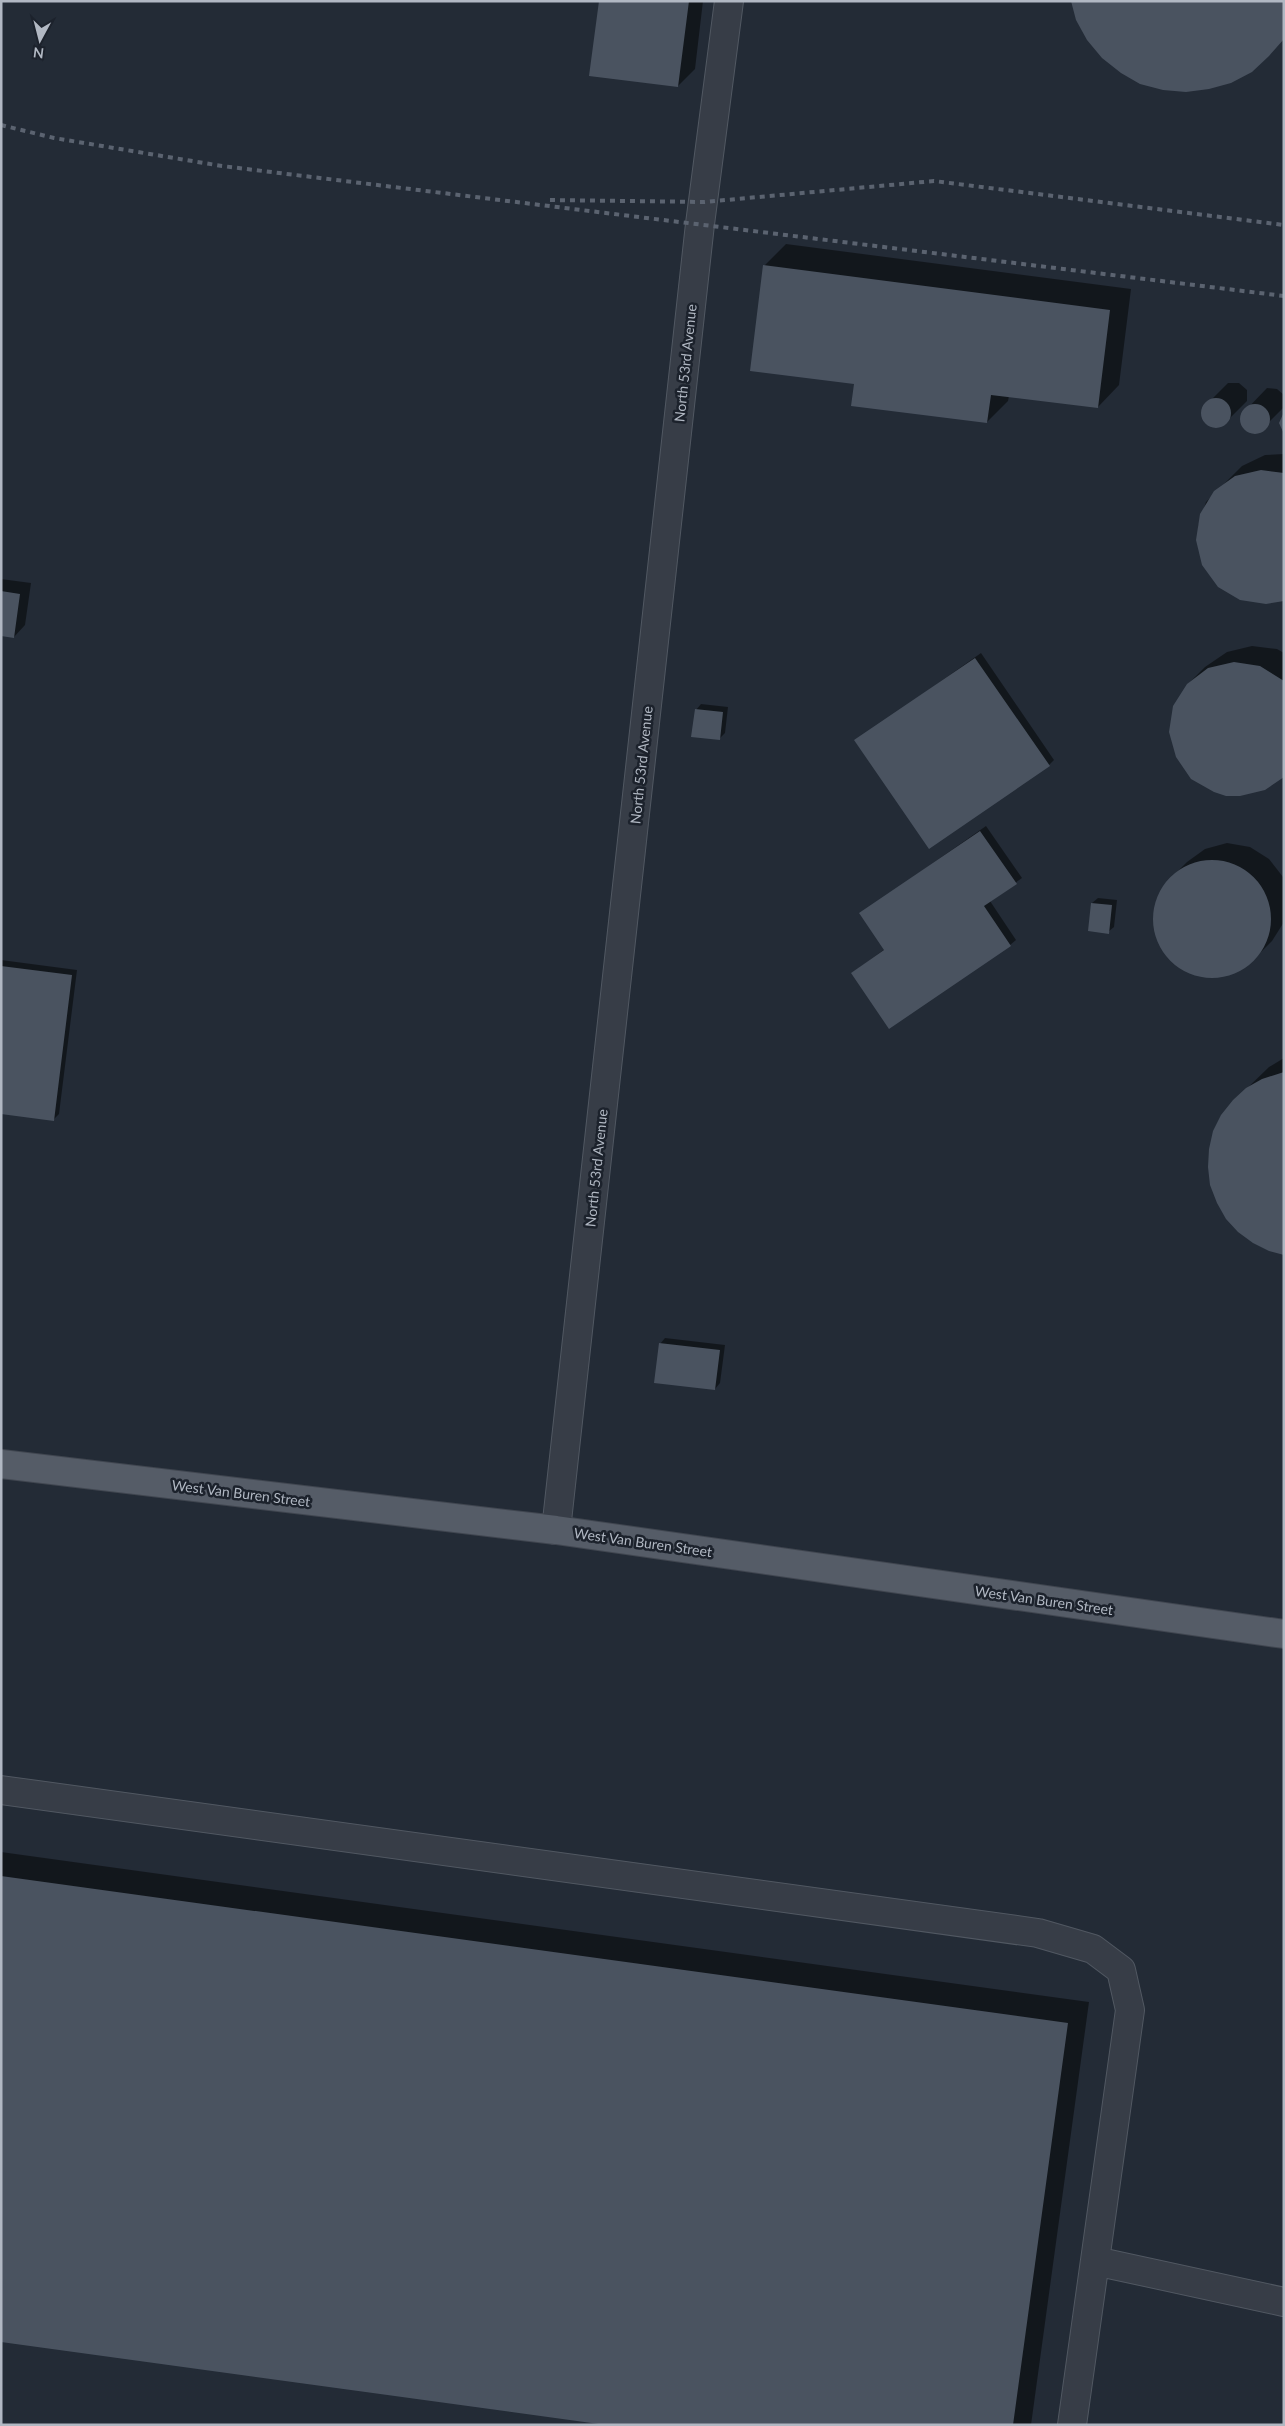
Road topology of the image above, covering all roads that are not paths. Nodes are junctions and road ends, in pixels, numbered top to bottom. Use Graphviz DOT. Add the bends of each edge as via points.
graph roads {
  1 [pos="729,1"];
  2 [pos="1,1464"];
  3 [pos="556,1530"];
  4 [pos="1284,1634"];
  5 [pos="1,1790"];
  6 [pos="1095,2260"];
  7 [pos="1284,2302"];
  8 [pos="1072,2425"];
  1 -- 3 [label="street, North 53rd Avenue" via="700,224"];
  2 -- 3 [label="main road, West Van Buren Street"];
  3 -- 4 [label="main road, West Van Buren Street"];
  5 -- 6 [label="street" via="1038,1933 1093,1949 1121,1970 1130,2010"];
  6 -- 7 [label="street"];
  6 -- 8 [label="street"];
}
